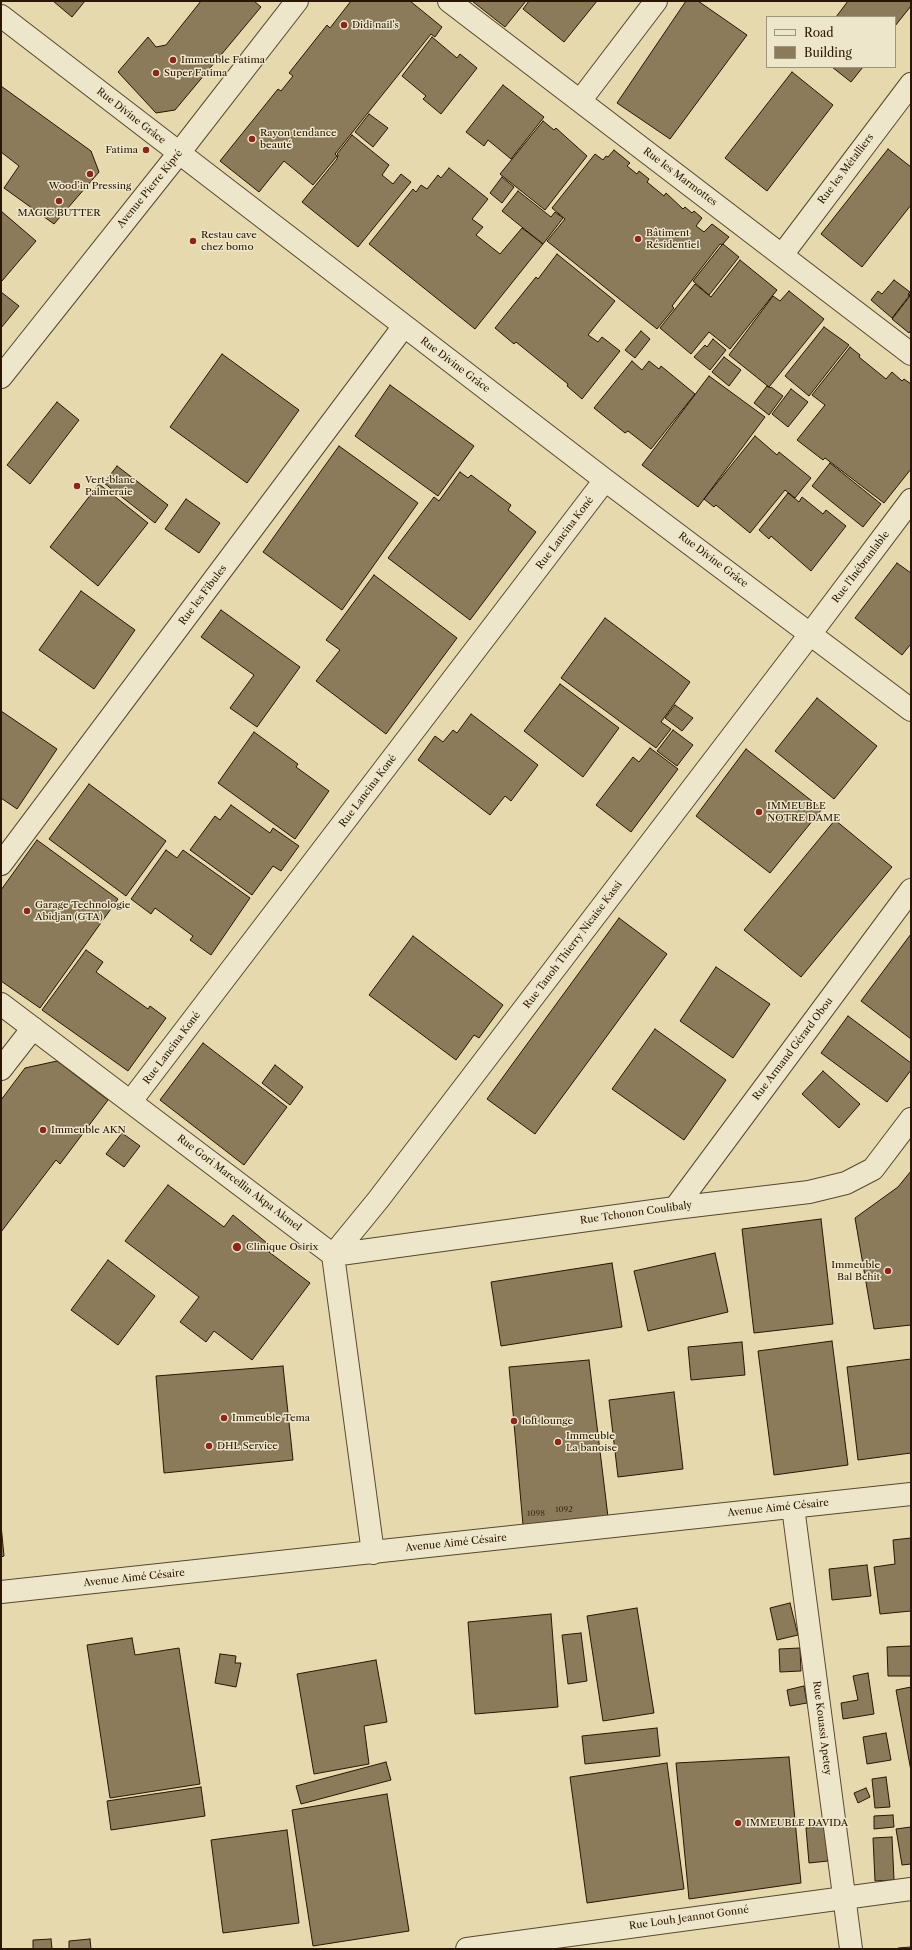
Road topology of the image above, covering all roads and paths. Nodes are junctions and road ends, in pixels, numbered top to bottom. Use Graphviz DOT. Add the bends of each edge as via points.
graph roads {
  1 [pos="297,1"];
  2 [pos="448,1"];
  3 [pos="656,1"];
  4 [pos="1,16"];
  5 [pos="911,84"];
  6 [pos="580,101"];
  7 [pos="179,154"];
  8 [pos="782,255"];
  9 [pos="404,326"];
  10 [pos="911,354"];
  11 [pos="1,377"];
  12 [pos="605,480"];
  13 [pos="911,500"];
  14 [pos="811,634"];
  15 [pos="911,710"];
  16 [pos="1,864"];
  17 [pos="911,890"];
  18 [pos="1,1004"];
  19 [pos="33,1028"];
  20 [pos="1,1069"];
  21 [pos="131,1101"];
  22 [pos="911,1119"];
  23 [pos="675,1208"];
  24 [pos="334,1254"];
  25 [pos="911,1494"];
  26 [pos="793,1507"];
  27 [pos="372,1552"];
  28 [pos="1,1592"];
  29 [pos="911,1889"];
  30 [pos="844,1898"];
  31 [pos="467,1949"];
  32 [pos="851,1949"];
  1 -- 7 [label="street, Avenue Pierre Kipré"];
  2 -- 6 [label="street, Rue les Marmottes"];
  3 -- 6 [label="street"];
  4 -- 7 [label="street, Rue Divine Grâce"];
  5 -- 8 [label="street, Rue les Métalliers"];
  6 -- 8 [label="street, Rue les Marmottes"];
  7 -- 9 [label="street, Rue Divine Grâce"];
  7 -- 11 [label="street, Avenue Pierre Kipré"];
  8 -- 10 [label="street, Rue les Marmottes"];
  9 -- 12 [label="street, Rue Divine Grâce"];
  9 -- 16 [label="street, Rue les Fibules"];
  12 -- 14 [label="street, Rue Divine Grâce"];
  12 -- 21 [label="street, Rue Lancina Koné"];
  13 -- 14 [label="street, Rue l'Inébranlable"];
  14 -- 15 [label="street, Rue Divine Grâce"];
  14 -- 24 [label="street, Rue Tanoh Thierry Nicaise Kassi"];
  17 -- 23 [label="street, Rue Armand Gérard Obou"];
  18 -- 19 [label="street, Rue Gori Marcellin Akpa Akmel"];
  19 -- 20 [label="street"];
  19 -- 21 [label="street, Rue Gori Marcellin Akpa Akmel"];
  21 -- 24 [label="street, Rue Gori Marcellin Akpa Akmel"];
  22 -- 23 [label="street, Rue Tchonon Coulibaly" via="873,1169 846,1183 809,1192"];
  23 -- 24 [label="street, Rue Tchonon Coulibaly"];
  24 -- 27 [label="street"];
  25 -- 26 [label="street, Avenue Aimé Césaire"];
  26 -- 27 [label="street, Avenue Aimé Césaire"];
  26 -- 30 [label="street, Rue Kouassi Apetey"];
  27 -- 28 [label="street, Avenue Aimé Césaire"];
  29 -- 30 [label="street, Rue Louh Jeannot Gonné"];
  30 -- 31 [label="street, Rue Louh Jeannot Gonné"];
  30 -- 32 [label="street, Rue Kouassi Apetey"];
}
